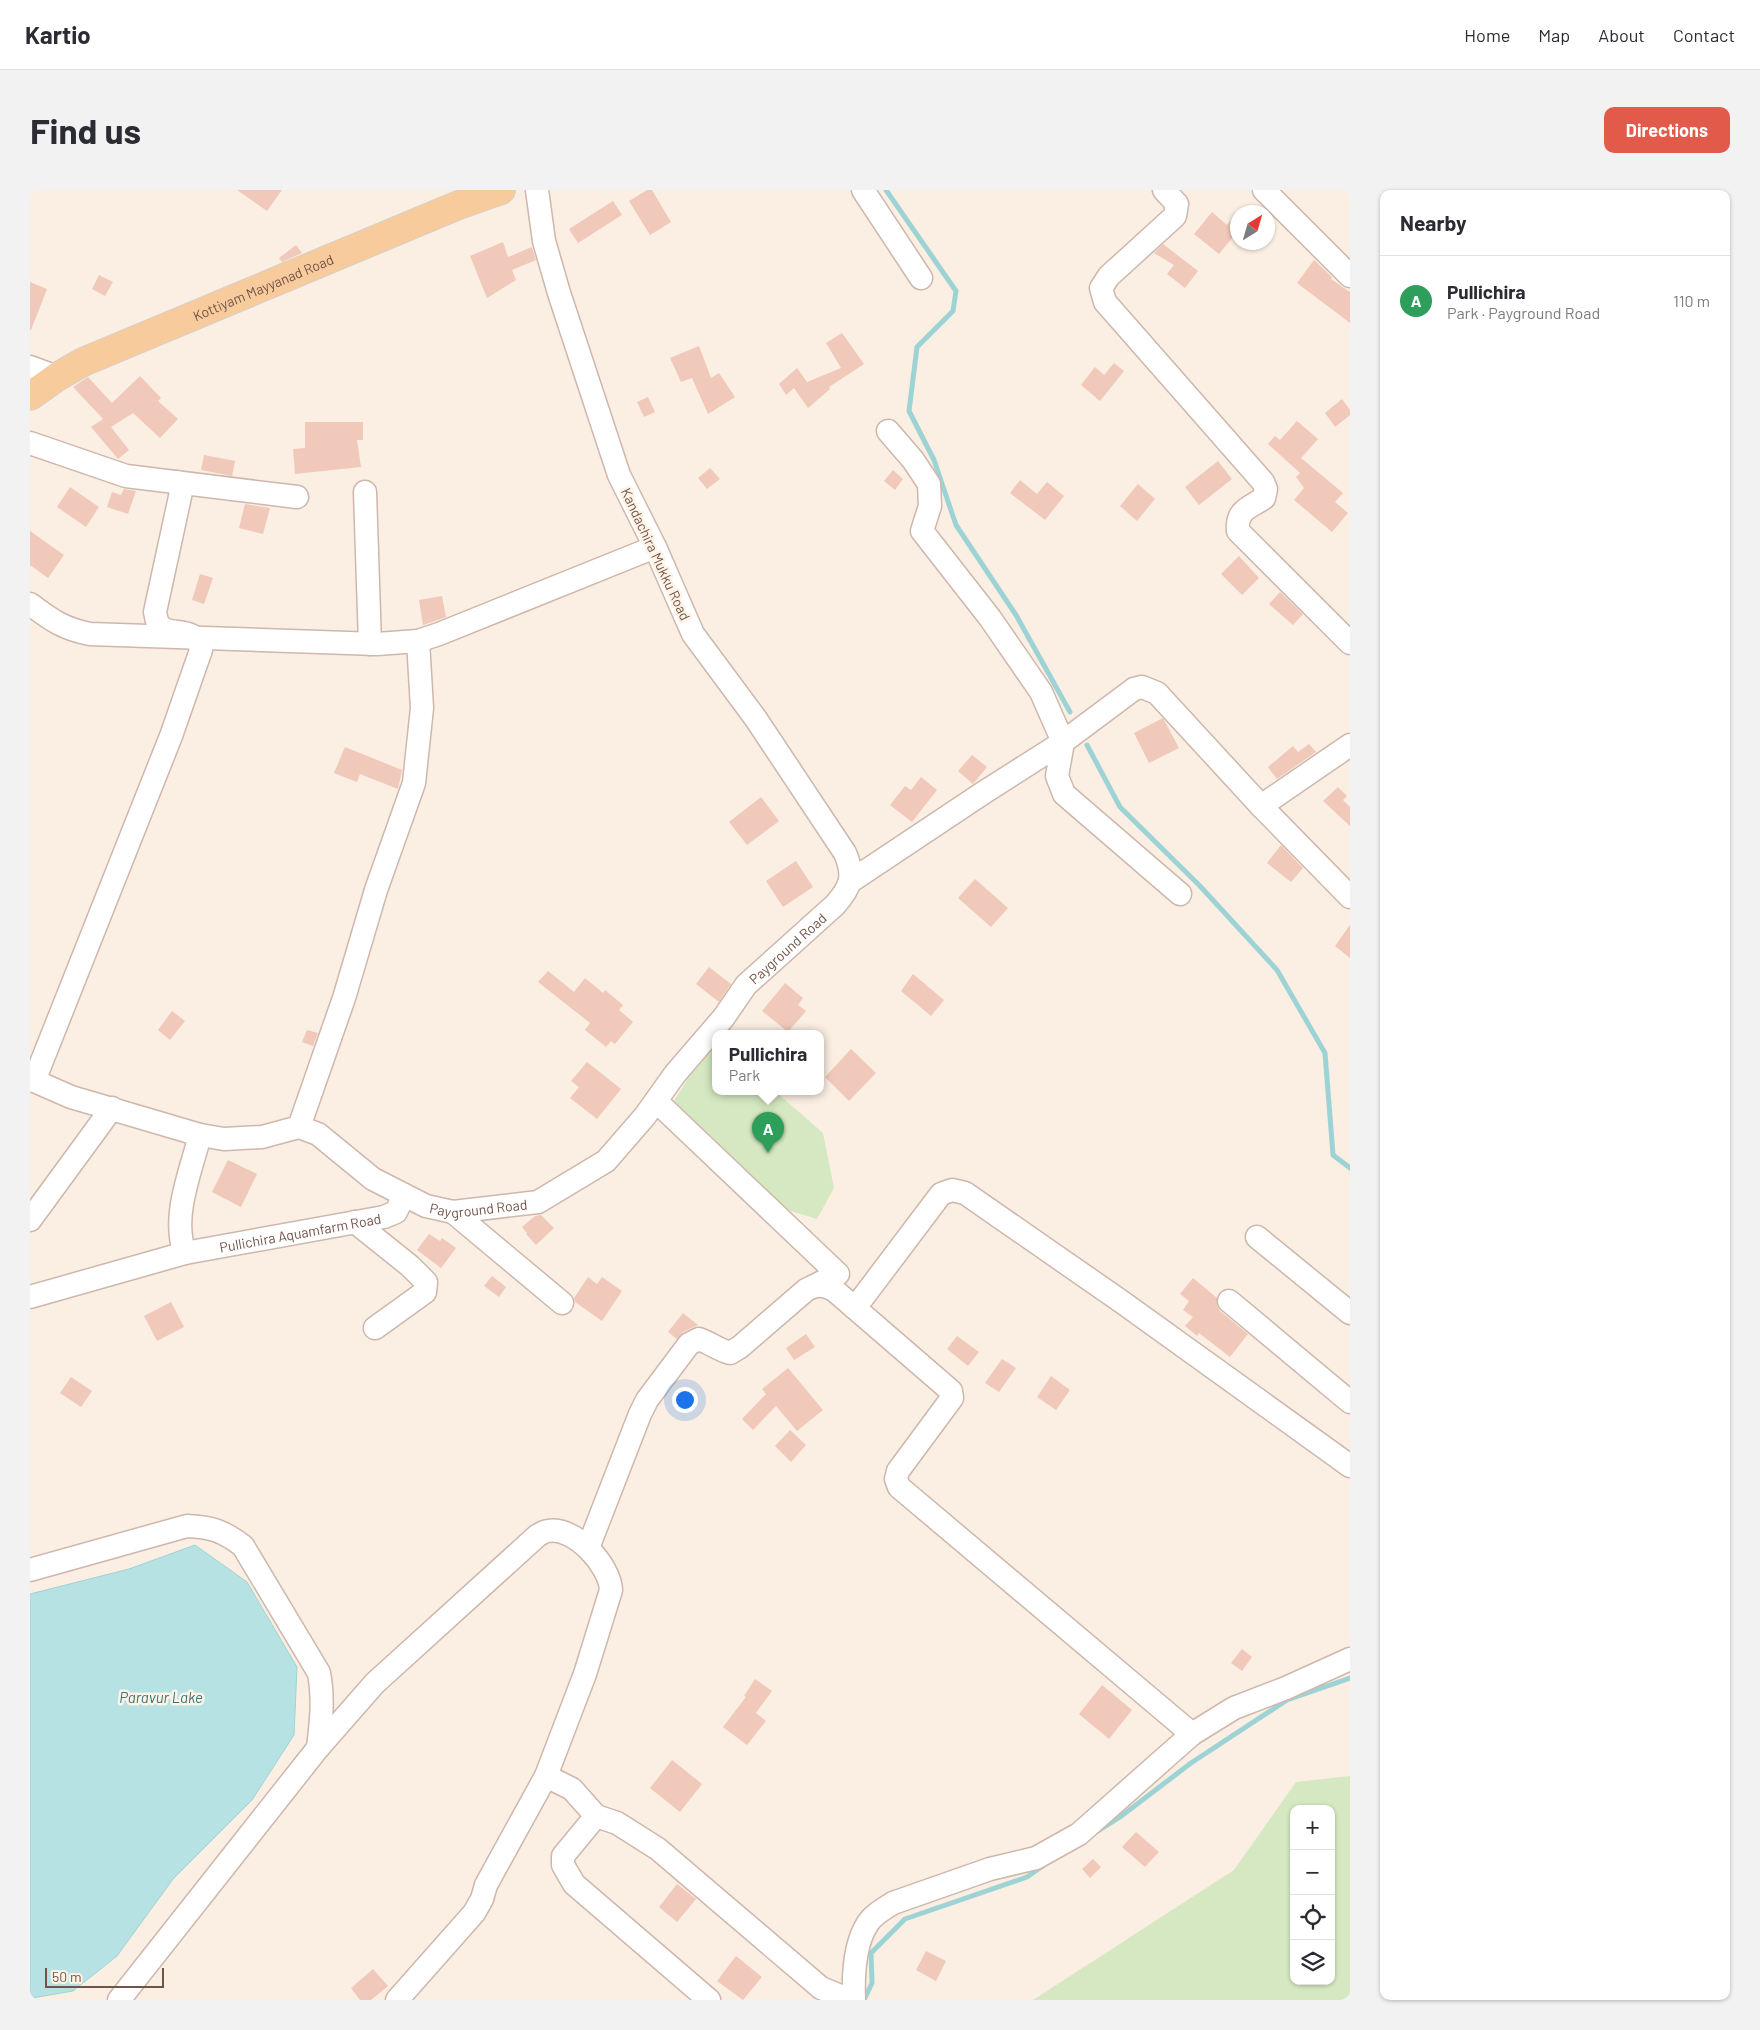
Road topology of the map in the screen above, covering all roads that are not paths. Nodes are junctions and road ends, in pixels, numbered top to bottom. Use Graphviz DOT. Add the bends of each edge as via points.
graph roads {
  1 [pos="501,190"];
  2 [pos="537,190"];
  3 [pos="863,190"];
  4 [pos="1164,190"];
  5 [pos="1264,190"];
  6 [pos="1350,276"];
  7 [pos="921,278"];
  8 [pos="30,368"];
  9 [pos="58,377"];
  10 [pos="30,396"];
  11 [pos="888,431"];
  12 [pos="30,443"];
  13 [pos="177,482"];
  14 [pos="365,492"];
  15 [pos="297,497"];
  16 [pos="655,547"];
  17 [pos="30,604"];
  18 [pos="196,638"];
  19 [pos="418,641"];
  20 [pos="1350,643"];
  21 [pos="370,644"];
  22 [pos="1063,742"];
  23 [pos="1350,745"];
  24 [pos="1261,806"];
  25 [pos="851,881"];
  26 [pos="1180,894"];
  27 [pos="1350,897"];
  28 [pos="713,1030"];
  29 [pos="712,1031"];
  30 [pos="32,1080"];
  31 [pos="656,1102"];
  32 [pos="112,1108"];
  33 [pos="299,1127"];
  34 [pos="200,1135"];
  35 [pos="404,1195"];
  36 [pos="453,1212"];
  37 [pos="30,1220"];
  38 [pos="356,1222"];
  39 [pos="1257,1237"];
  40 [pos="185,1253"];
  41 [pos="814,1286"];
  42 [pos="30,1298"];
  43 [pos="1229,1301"];
  44 [pos="562,1303"];
  45 [pos="855,1308"];
  46 [pos="1350,1313"];
  47 [pos="375,1328"];
  48 [pos="1350,1402"];
  49 [pos="1350,1466"];
  50 [pos="588,1548"];
  51 [pos="30,1570"];
  52 [pos="1350,1659"];
  53 [pos="1192,1734"];
  54 [pos="318,1748"];
  55 [pos="546,1776"];
  56 [pos="596,1816"];
  57 [pos="120,2000"];
  58 [pos="397,2000"];
  59 [pos="709,2000"];
  60 [pos="852,2000"];
  1 -- 9 [label="main road, Kottiyam Mayyanad Road" via="83,362"];
  2 -- 16 [label="street, Kandachira Mukku Road" via="544,241 619,476"];
  3 -- 7 [label="street"];
  4 -- 20 [label="street" via="1177,204 1175,216 1109,276 1101,288 1105,302 1263,482 1266,489 1264,498 1241,512 1237,520 1238,531"];
  5 -- 6 [label="street"];
  8 -- 9 [label="street"];
  9 -- 10 [label="main road, Kottiyam Mayyanad Road"];
  11 -- 22 [label="street" via="914,460 929,484 930,506 922,531 990,618 1041,692"];
  12 -- 13 [label="street" via="119,474"];
  13 -- 15 [label="street"];
  13 -- 18 [label="street" via="181,492 155,612 162,629 188,633"];
  14 -- 21 [label="street"];
  16 -- 19 [label="street"];
  16 -- 25 [label="street, Kandachira Mukku Road" via="693,634 756,719 845,853 850,864"];
  17 -- 18 [label="street" via="56,623 90,634"];
  18 -- 21 [label="street"];
  18 -- 30 [label="street" via="201,650 171,736"];
  19 -- 21 [label="street"];
  19 -- 33 [label="street" via="422,708 414,783"];
  22 -- 24 [label="street" via="1134,689 1142,687 1157,693"];
  22 -- 25 [label="street"];
  22 -- 26 [label="street" via="1057,776 1064,794"];
  23 -- 24 [label="street"];
  24 -- 27 [label="street"];
  25 -- 28 [label="street, Payground Road" via="835,905 746,986"];
  29 -- 31 [label="street, Payground Road"];
  30 -- 32 [label="street" via="71,1097"];
  31 -- 36 [label="street, Payground Road" via="606,1161 538,1202"];
  31 -- 41 [label="street" via="838,1274"];
  32 -- 34 [label="street"];
  32 -- 37 [label="street"];
  33 -- 34 [label="street" via="262,1137 224,1140"];
  33 -- 35 [label="street, Payground Road" via="318,1134 373,1179"];
  34 -- 40 [label="street" via="180,1216"];
  35 -- 36 [label="street, Payground Road" via="426,1206"];
  35 -- 38 [label="street, Pullichira Aquamfarm Road" via="396,1212"];
  36 -- 44 [label="street"];
  38 -- 40 [label="street, Pullichira Aquamfarm Road"];
  38 -- 47 [label="street" via="426,1282 425,1292"];
  39 -- 46 [label="street"];
  40 -- 42 [label="street, Pullichira Aquamfarm Road"];
  41 -- 45 [label="street" via="824,1285 834,1290"];
  41 -- 50 [label="street" via="730,1353 699,1339 689,1344 640,1414"];
  43 -- 48 [label="street"];
  45 -- 49 [label="street" via="941,1194 952,1190 965,1193"];
  45 -- 53 [label="street" via="951,1390 952,1398 898,1471 896,1480 899,1487"];
  50 -- 54 [label="street" via="564,1532 548,1531 537,1536 375,1683"];
  50 -- 55 [label="street" via="607,1574 611,1590 585,1674"];
  51 -- 54 [label="street" via="187,1526 204,1526 225,1532 243,1546 319,1674 322,1713"];
  52 -- 53 [label="street" via="1234,1708"];
  53 -- 60 [label="street" via="1079,1834 1036,1858 981,1872 893,1903 879,1912 862,1935"];
  54 -- 57 [label="street"];
  55 -- 56 [label="street" via="572,1789"];
  55 -- 58 [label="street" via="486,1884 474,1913"];
  56 -- 59 [label="street" via="563,1856 563,1865 574,1884"];
  56 -- 60 [label="street" via="617,1824 658,1849 821,1988"];
}
